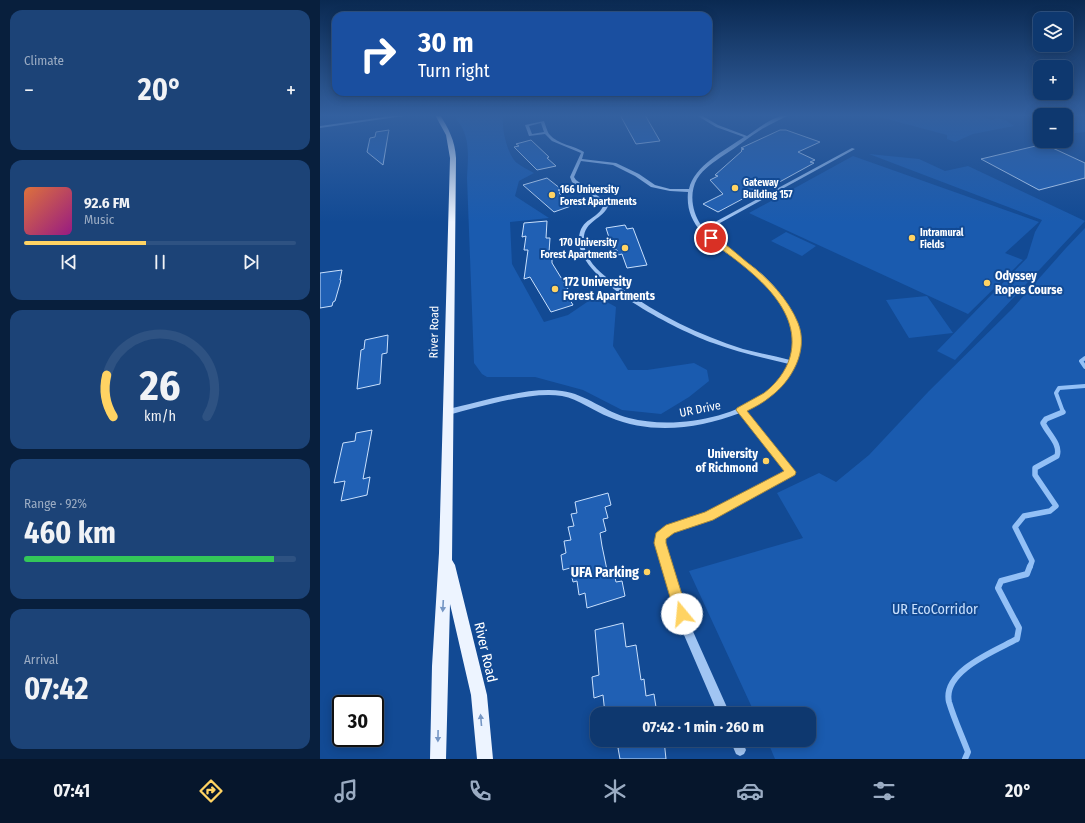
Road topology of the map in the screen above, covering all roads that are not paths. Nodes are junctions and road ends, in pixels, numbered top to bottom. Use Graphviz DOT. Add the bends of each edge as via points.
graph roads {
  1 [pos="453,150"];
  2 [pos="580,150"];
  3 [pos="727,150"];
  4 [pos="850,150"];
  5 [pos="580,160"];
  6 [pos="690,191"];
  7 [pos="707,228"];
  8 [pos="793,363"];
  9 [pos="741,410"];
  10 [pos="448,412"];
  11 [pos="446,553"];
  12 [pos="721,707"];
  13 [pos="438,759"];
  14 [pos="485,759"];
  1 -- 10 [label="main road, River Road"];
  2 -- 5 [label="street" via="584,155"];
  3 -- 6 [label="street" via="705,167 694,180"];
  4 -- 7 [label="street"];
  5 -- 6 [label="street" via="614,164 653,186"];
  5 -- 8 [label="street" via="572,174 574,181 608,204 605,211 585,224 582,234 583,254 599,274 642,306 687,331 732,348"];
  6 -- 8 [label="street, UR Drive" via="693,214 702,230 760,276 788,311 797,335"];
  8 -- 9 [label="street, UR Drive" via="779,385 768,395"];
  9 -- 10 [label="street, UR Drive" via="687,424 648,424 612,415 577,398 559,393 523,396"];
  9 -- 12 [label="street" via="791,472 709,516 670,529 661,537 660,543 686,628"];
  10 -- 11 [label="main road, River Road"];
  11 -- 13 [label="main road, River Road, one-way"];
  14 -- 11 [label="main road, River Road, one-way" via="479,695"];
}
